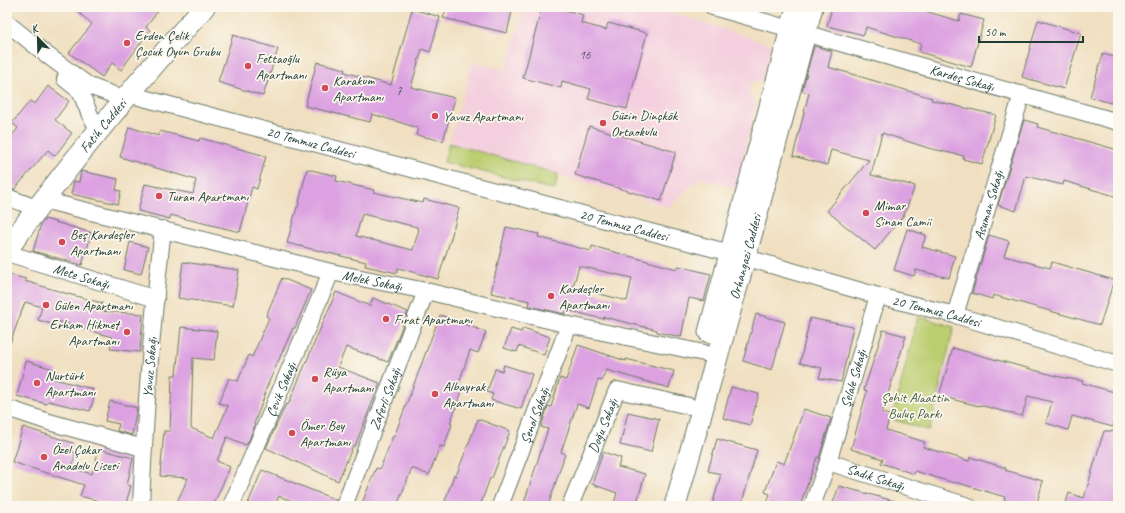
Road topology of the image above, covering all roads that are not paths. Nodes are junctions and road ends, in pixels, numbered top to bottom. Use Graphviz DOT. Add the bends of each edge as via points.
graph roads {
  1 [pos="204,7"];
  2 [pos="713,7"];
  3 [pos="797,7"];
  4 [pos="812,7"];
  5 [pos="7,23"];
  6 [pos="798,31"];
  7 [pos="7,36"];
  8 [pos="1022,94"];
  9 [pos="126,97"];
  10 [pos="1118,122"];
  11 [pos="99,130"];
  12 [pos="7,197"];
  13 [pos="40,204"];
  14 [pos="163,230"];
  15 [pos="7,251"];
  16 [pos="738,255"];
  17 [pos="331,272"];
  18 [pos="426,291"];
  19 [pos="878,296"];
  20 [pos="156,299"];
  21 [pos="954,315"];
  22 [pos="569,326"];
  23 [pos="704,353"];
  24 [pos="1118,364"];
  25 [pos="689,406"];
  26 [pos="7,408"];
  27 [pos="143,448"];
  28 [pos="828,462"];
  29 [pos="141,506"];
  30 [pos="231,506"];
  31 [pos="344,506"];
  32 [pos="500,506"];
  33 [pos="570,506"];
  34 [pos="661,506"];
  35 [pos="675,506"];
  36 [pos="812,506"];
  37 [pos="968,506"];
  1 -- 9 [label="main road, Fatih Caddesi"];
  2 -- 6 [label="street, Kardeş Sokağı"];
  3 -- 6 [label="main road, Orhangazi Caddesi"];
  4 -- 6 [label="main road, Orhangazi Caddesi"];
  5 -- 9 [label="street, 20 Temmuz Caddesi" via="89,86"];
  6 -- 8 [label="street, Kardeş Sokağı"];
  6 -- 16 [label="main road, Orhangazi Caddesi"];
  7 -- 11 [label="street" via="80,91"];
  8 -- 10 [label="street, Kardeş Sokağı"];
  8 -- 21 [label="street, Asuman Sokağı"];
  9 -- 11 [label="main road, Fatih Caddesi"];
  9 -- 16 [label="street, 20 Temmuz Caddesi"];
  11 -- 13 [label="main road, Fatih Caddesi"];
  12 -- 13 [label="street, Melek Sokağı"];
  13 -- 14 [label="street, Melek Sokağı"];
  13 -- 15 [label="main road, Fatih Caddesi"];
  14 -- 17 [label="street, Melek Sokağı"];
  14 -- 20 [label="street, Yavuz Sokağı"];
  15 -- 20 [label="street, Mete Sokağı"];
  16 -- 19 [label="street, 20 Temmuz Caddesi"];
  16 -- 23 [label="main road, Orhangazi Caddesi"];
  16 -- 35 [label="main road, Orhangazi Caddesi"];
  17 -- 18 [label="street, Melek Sokağı"];
  17 -- 30 [label="street, Çevik Sokağı"];
  18 -- 22 [label="street, Melek Sokağı"];
  18 -- 31 [label="street, Zaferli Sokağı"];
  19 -- 21 [label="street, 20 Temmuz Caddesi"];
  19 -- 28 [label="street, Şelale Sokağı"];
  20 -- 27 [label="street, Yavuz Sokağı"];
  21 -- 24 [label="street, 20 Temmuz Caddesi"];
  22 -- 23 [label="street, Melek Sokağı"];
  22 -- 32 [label="street, Şenol Sokağı"];
  23 -- 25 [label="main road, Orhangazi Caddesi"];
  25 -- 33 [label="street, Doğu Sokağı" via="617,390"];
  25 -- 34 [label="main road, Orhangazi Caddesi"];
  26 -- 27 [label="street"];
  27 -- 29 [label="street, Yavuz Sokağı"];
  28 -- 36 [label="street, Sadık Sokağı"];
  28 -- 37 [label="street, Sadık Sokağı"];
}
